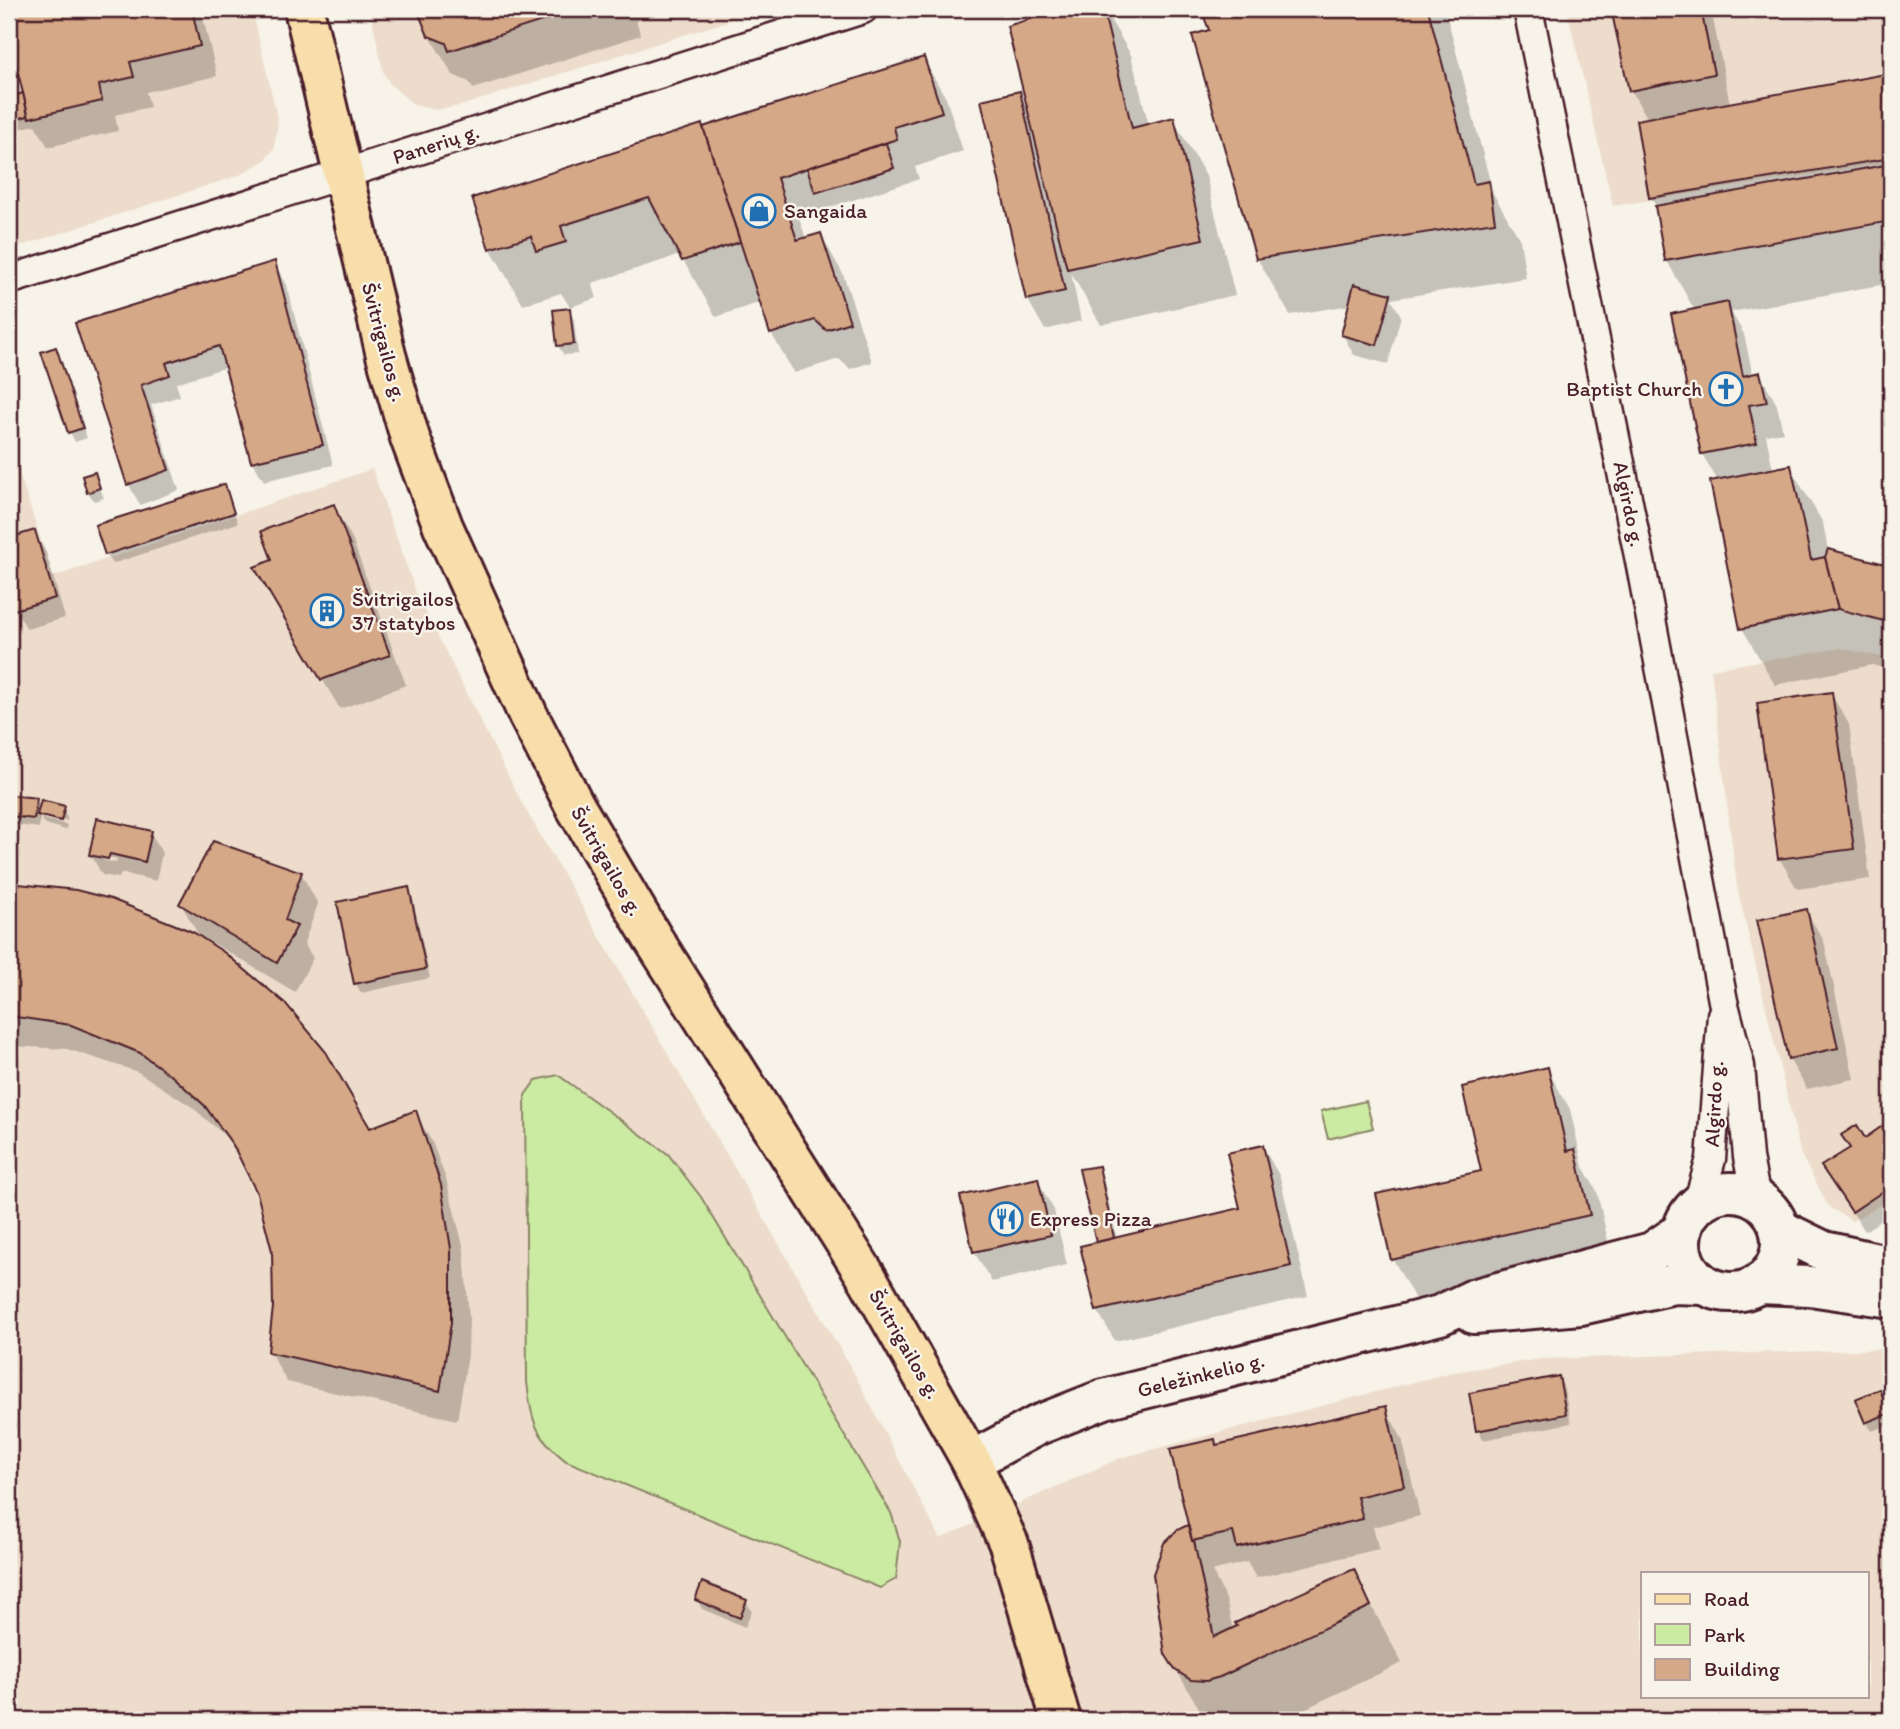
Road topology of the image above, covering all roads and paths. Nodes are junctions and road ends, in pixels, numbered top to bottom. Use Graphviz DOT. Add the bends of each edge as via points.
graph roads {
  1 [pos="304,9"];
  2 [pos="863,9"];
  3 [pos="1528,9"];
  4 [pos="343,174"];
  5 [pos="9,280"];
  6 [pos="1723,1001"];
  7 [pos="1756,1199"];
  8 [pos="1690,1218"];
  9 [pos="1779,1229"];
  10 [pos="1891,1266"];
  11 [pos="1759,1284"];
  12 [pos="1703,1285"];
  13 [pos="1891,1298"];
  14 [pos="1440,1315"];
  15 [pos="971,1461"];
  16 [pos="1061,1720"];
  1 -- 4 [label="main road, Švitrigailos g."];
  2 -- 4 [label="street, Panerių g."];
  3 -- 6 [label="street, Algirdo g."];
  4 -- 5 [label="street, Panerių g."];
  4 -- 15 [label="main road, Švitrigailos g." via="410,438 443,526 528,715 652,937 861,1268"];
  6 -- 7 [label="street, Algirdo g." via="1740,1066"];
  6 -- 8 [label="street, Algirdo g." via="1711,1159"];
  7 -- 8 [label="main road" via="1726,1193"];
  7 -- 9 [label="main road"];
  8 -- 12 [label="main road" via="1684,1262"];
  8 -- 14 [label="main road, Geležinkelio g." via="1652,1252 1476,1298"];
  9 -- 10 [label="main road" via="1824,1251"];
  9 -- 11 [label="main road" via="1778,1259"];
  11 -- 12 [label="main road" via="1730,1293"];
  11 -- 13 [label="main road"];
  12 -- 14 [label="main road, Geležinkelio g." via="1674,1284 1581,1305"];
  14 -- 15 [label="main road, Geležinkelio g." via="1104,1399 1038,1425"];
  15 -- 16 [label="main road, Švitrigailos g." via="1009,1544"];
}
